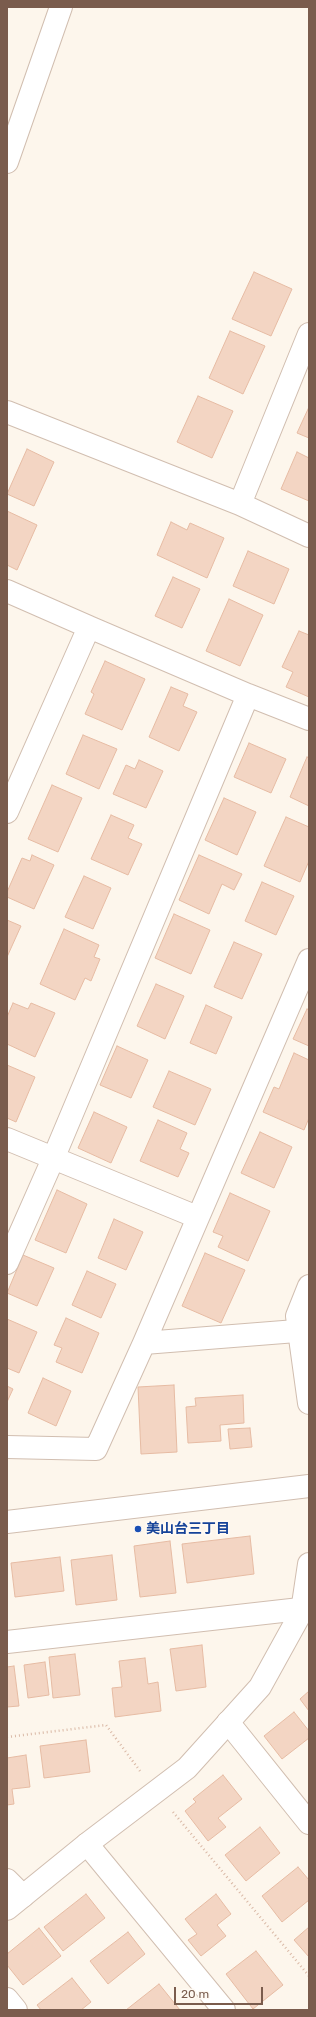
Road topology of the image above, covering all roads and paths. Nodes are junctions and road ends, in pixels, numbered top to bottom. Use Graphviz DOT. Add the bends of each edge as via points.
graph roads {
  1 [pos="61,7"];
  2 [pos="7,162"];
  3 [pos="309,334"];
  4 [pos="7,412"];
  5 [pos="240,504"];
  6 [pos="309,536"];
  7 [pos="7,591"];
  8 [pos="89,627"];
  9 [pos="248,696"];
  10 [pos="309,719"];
  11 [pos="7,812"];
  12 [pos="309,960"];
  13 [pos="7,1139"];
  14 [pos="53,1159"];
  15 [pos="197,1217"];
  16 [pos="7,1262"];
  17 [pos="309,1286"];
  18 [pos="304,1331"];
  19 [pos="144,1343"];
  20 [pos="309,1403"];
  21 [pos="7,1447"];
  22 [pos="309,1486"];
  23 [pos="7,1522"];
  24 [pos="309,1564"];
  25 [pos="306,1608"];
  26 [pos="7,1642"];
  27 [pos="228,1722"];
  28 [pos="7,1737"];
  29 [pos="156,1792"];
  30 [pos="309,1823"];
  31 [pos="87,1844"];
  32 [pos="7,1880"];
  33 [pos="15,1902"];
  34 [pos="309,1976"];
  35 [pos="7,1999"];
  36 [pos="16,2010"];
  37 [pos="224,2010"];
  1 -- 2 [label="street"];
  3 -- 5 [label="street"];
  4 -- 5 [label="street"];
  5 -- 6 [label="street"];
  7 -- 8 [label="street"];
  8 -- 9 [label="street"];
  8 -- 11 [label="street"];
  9 -- 10 [label="street"];
  9 -- 14 [label="street"];
  12 -- 15 [label="street"];
  13 -- 14 [label="street"];
  14 -- 15 [label="street"];
  14 -- 16 [label="street"];
  15 -- 19 [label="street"];
  17 -- 18 [label="street" via="297,1316"];
  18 -- 19 [label="street"];
  18 -- 20 [label="street"];
  19 -- 21 [label="street" via="96,1449"];
  22 -- 23 [label="street"];
  24 -- 25 [label="street"];
  25 -- 26 [label="street"];
  25 -- 27 [label="street" via="260,1687"];
  27 -- 29 [label="street" via="187,1768"];
  27 -- 30 [label="street"];
  28 -- 29 [label="path" via="106,1725"];
  29 -- 31 [label="street"];
  29 -- 34 [label="path"];
  31 -- 33 [label="street"];
  31 -- 37 [label="street"];
  32 -- 33 [label="street"];
  35 -- 36 [label="street"];
}
